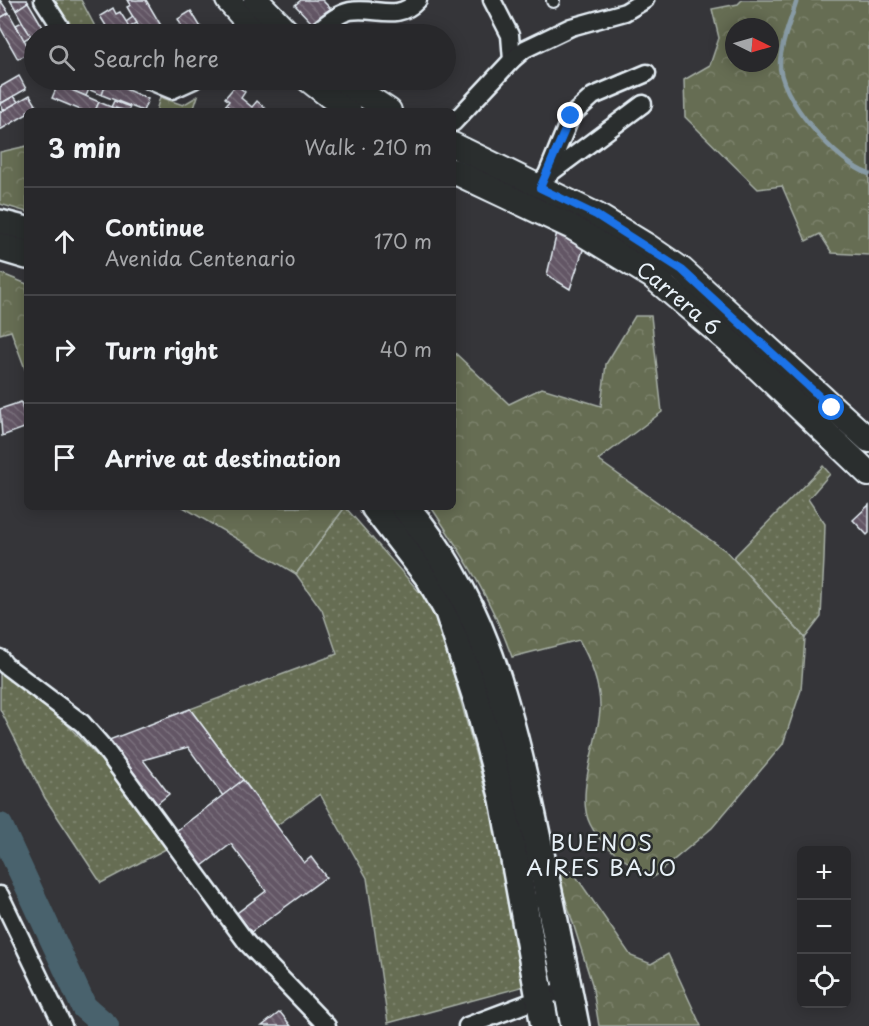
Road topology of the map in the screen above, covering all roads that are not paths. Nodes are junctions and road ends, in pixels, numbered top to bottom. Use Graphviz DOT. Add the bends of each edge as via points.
graph roads {
  1 [pos="43,0"];
  2 [pos="228,0"];
  3 [pos="256,0"];
  4 [pos="418,0"];
  5 [pos="492,0"];
  6 [pos="645,0"];
  7 [pos="58,24"];
  8 [pos="249,24"];
  9 [pos="276,24"];
  10 [pos="329,24"];
  11 [pos="512,60"];
  12 [pos="647,73"];
  13 [pos="322,90"];
  14 [pos="357,90"];
  15 [pos="643,104"];
  16 [pos="345,108"];
  17 [pos="384,108"];
  18 [pos="456,120"];
  19 [pos="456,146"];
  20 [pos="456,172"];
  21 [pos="543,182"];
  22 [pos="0,224"];
  23 [pos="24,230"];
  24 [pos="0,247"];
  25 [pos="24,254"];
  26 [pos="869,440"];
  27 [pos="869,474"];
  28 [pos="377,510"];
  29 [pos="407,510"];
  30 [pos="0,657"];
  31 [pos="0,895"];
  32 [pos="568,988"];
  33 [pos="540,998"];
  34 [pos="63,1026"];
  35 [pos="327,1026"];
  36 [pos="467,1026"];
  37 [pos="545,1026"];
  38 [pos="575,1026"];
  1 -- 7 [label="street"];
  2 -- 8 [label="main road"];
  3 -- 9 [label="main road"];
  4 -- 10 [label="street" via="402,12 349,11"];
  5 -- 11 [label="street" via="510,35"];
  6 -- 11 [label="street" via="625,12 571,27 525,49"];
  11 -- 18 [label="street"];
  12 -- 21 [label="street" via="592,96 571,116"];
  13 -- 16 [label="main road"];
  14 -- 17 [label="main road"];
  15 -- 21 [label="street"];
  19 -- 21 [label="main road"];
  20 -- 27 [label="main road, Carrera 6" via="572,227 652,276 738,349"];
  21 -- 26 [label="main road" via="682,270"];
  22 -- 23 [label="main road"];
  24 -- 25 [label="main road"];
  28 -- 33 [label="main road" via="429,578 449,612 504,799"];
  29 -- 32 [label="main road" via="453,572 483,636 503,694"];
  30 -- 35 [label="street" via="4,665 81,723 104,748 247,943"];
  31 -- 34 [label="street"];
  32 -- 33 [label="street"];
  32 -- 38 [label="main road"];
  33 -- 36 [label="street"];
  33 -- 37 [label="main road"];
}
